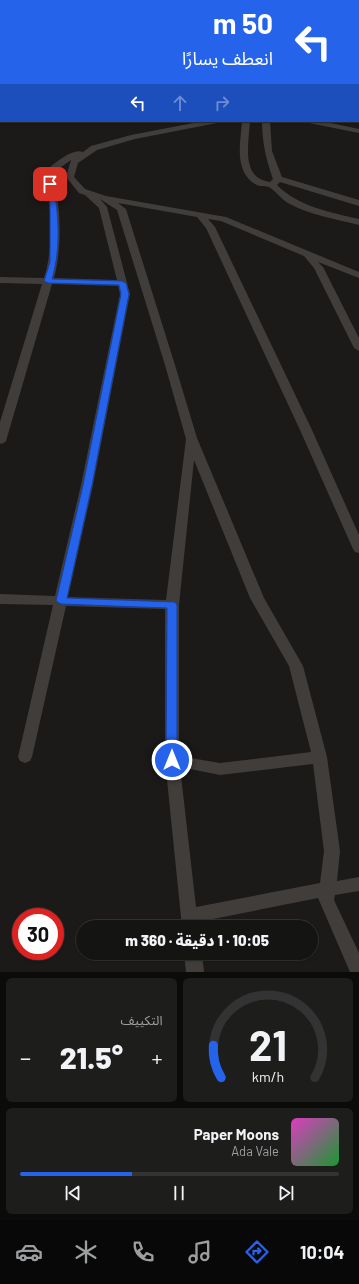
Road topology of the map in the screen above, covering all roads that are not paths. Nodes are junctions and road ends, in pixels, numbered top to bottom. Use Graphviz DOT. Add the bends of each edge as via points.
graph roads {
  1 [pos="212,122"];
  2 [pos="246,122"];
  3 [pos="266,122"];
  4 [pos="314,122"];
  5 [pos="359,131"];
  6 [pos="94,148"];
  7 [pos="275,182"];
  8 [pos="88,193"];
  9 [pos="359,196"];
  10 [pos="105,198"];
  11 [pos="359,203"];
  12 [pos="199,214"];
  13 [pos="359,222"];
  14 [pos="304,253"];
  15 [pos="343,269"];
  16 [pos="359,270"];
  17 [pos="359,275"];
  18 [pos="0,280"];
  19 [pos="48,281"];
  20 [pos="122,283"];
  21 [pos="359,348"];
  22 [pos="191,438"];
  23 [pos="0,441"];
  24 [pos="359,549"];
  25 [pos="0,599"];
  26 [pos="61,601"];
  27 [pos="172,605"];
  28 [pos="25,757"];
  29 [pos="320,757"];
  30 [pos="172,760"];
  31 [pos="359,884"];
  32 [pos="327,889"];
  33 [pos="190,920"];
  34 [pos="198,920"];
  35 [pos="194,960"];
  36 [pos="195,972"];
  37 [pos="359,972"];
  1 -- 6 [label="street"];
  2 -- 7 [label="street" via="243,158 245,168 259,182"];
  3 -- 7 [label="street" via="268,153"];
  4 -- 5 [label="street"];
  6 -- 8 [label="street" via="74,162 70,177 82,191"];
  6 -- 19 [label="street" via="70,157 53,169 50,184 54,204 54,262"];
  7 -- 9 [label="street"];
  7 -- 11 [label="street"];
  7 -- 13 [label="street" via="280,194 292,202"];
  8 -- 10 [label="street"];
  8 -- 20 [label="street" via="102,206"];
  10 -- 12 [label="street"];
  10 -- 22 [label="street" via="121,209"];
  12 -- 14 [label="street" via="224,219"];
  12 -- 24 [label="street" via="210,227"];
  14 -- 15 [label="street"];
  14 -- 21 [label="street" via="318,266"];
  15 -- 16 [label="street"];
  15 -- 17 [label="street"];
  18 -- 19 [label="street"];
  19 -- 20 [label="street"];
  19 -- 23 [label="street"];
  20 -- 26 [label="street" via="125,294"];
  22 -- 27 [label="street"];
  22 -- 29 [label="street" via="257,598 296,666"];
  25 -- 26 [label="street"];
  26 -- 27 [label="street"];
  26 -- 28 [label="street"];
  27 -- 30 [label="street"];
  29 -- 30 [label="street" via="220,769"];
  29 -- 32 [label="street" via="332,851"];
  30 -- 33 [label="street"];
  31 -- 32 [label="street"];
  32 -- 34 [label="street"];
  32 -- 37 [label="street" via="326,900"];
  35 -- 36 [label="street"];
}
